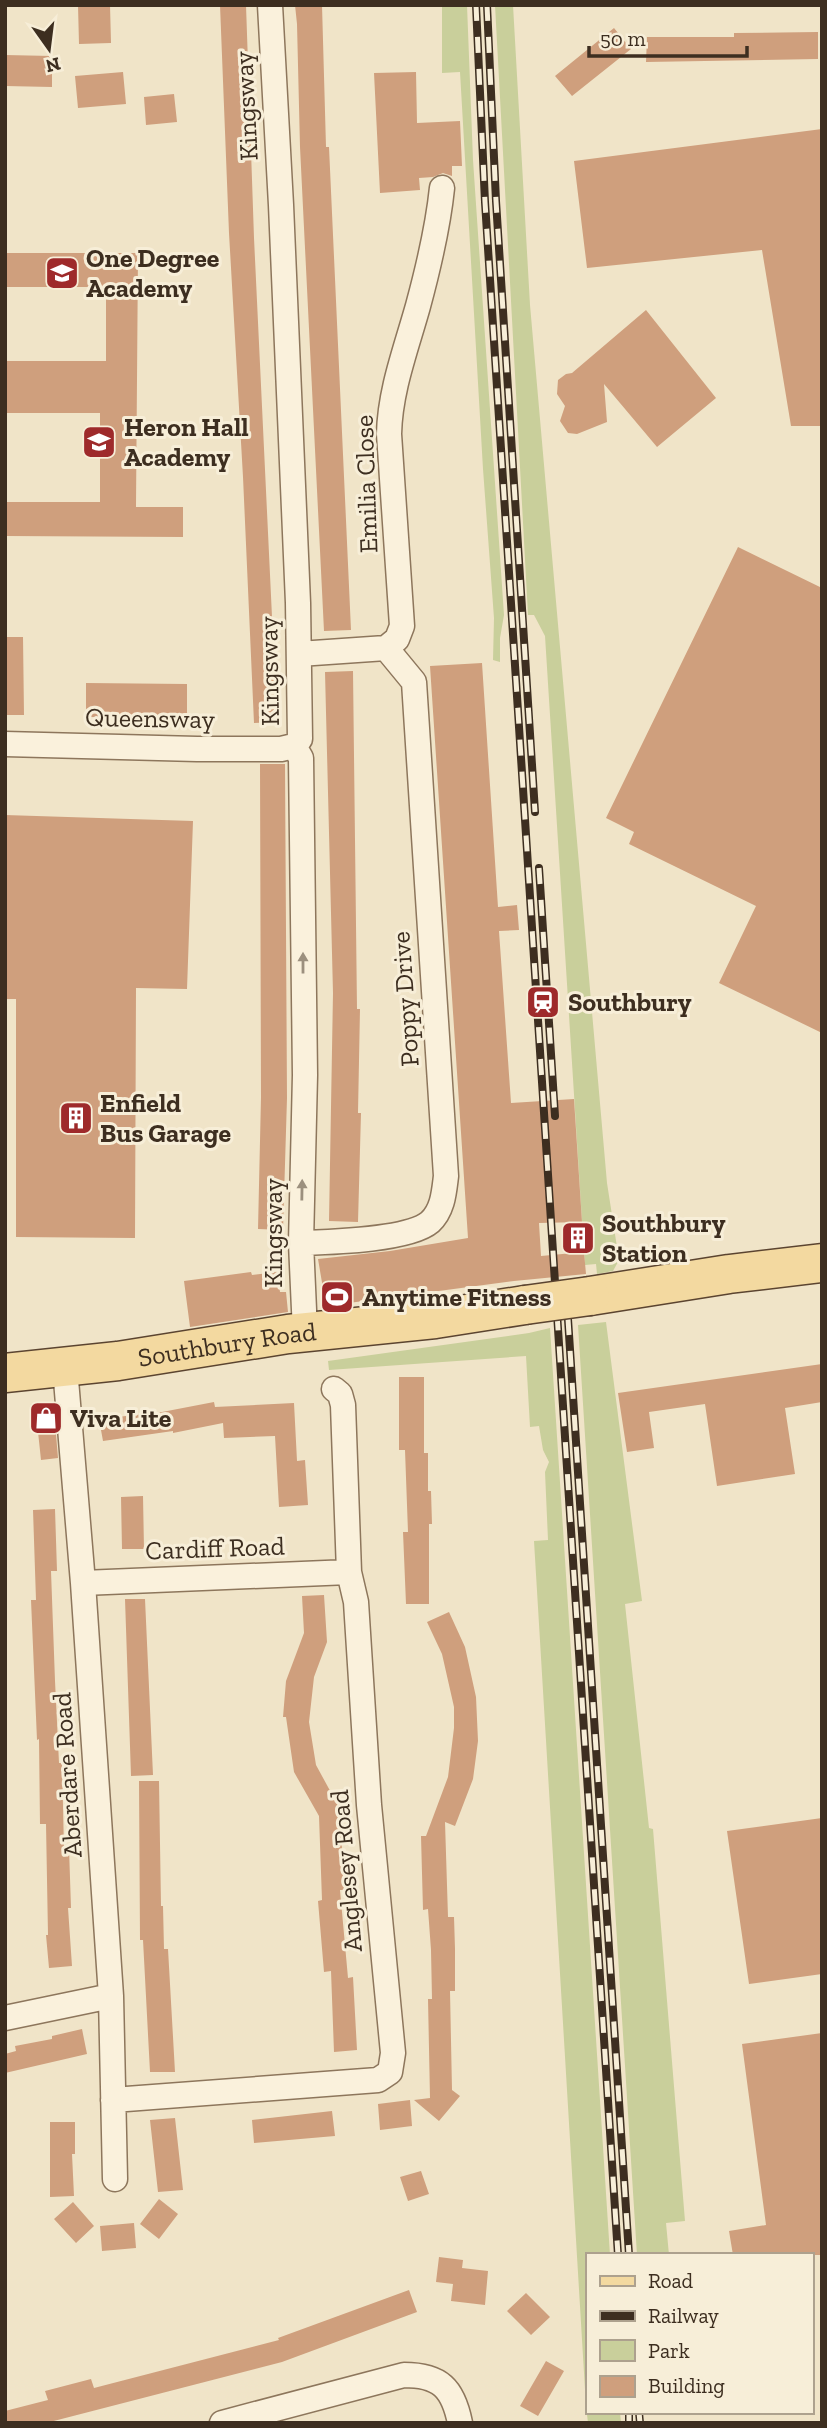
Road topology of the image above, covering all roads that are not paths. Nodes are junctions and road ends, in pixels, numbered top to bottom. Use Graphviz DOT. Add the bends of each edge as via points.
graph roads {
  1 [pos="270,5"];
  2 [pos="442,188"];
  3 [pos="387,648"];
  4 [pos="299,654"];
  5 [pos="5,744"];
  6 [pos="294,746"];
  7 [pos="301,1243"];
  8 [pos="811,1268"];
  9 [pos="305,1332"];
  10 [pos="65,1368"];
  11 [pos="5,1373"];
  12 [pos="334,1389"];
  13 [pos="349,1572"];
  14 [pos="83,1583"];
  15 [pos="111,1996"];
  16 [pos="5,2018"];
  17 [pos="113,2100"];
  18 [pos="115,2179"];
  19 [pos="222,2423"];
  20 [pos="460,2423"];
  1 -- 4 [label="street, Kingsway"];
  2 -- 3 [label="street, Emilia Close" via="419,304 390,413 402,626"];
  3 -- 4 [label="street"];
  3 -- 7 [label="street, Poppy Drive" via="414,682 446,1176 443,1203 430,1222 405,1233"];
  4 -- 6 [label="street, Kingsway" via="300,739"];
  5 -- 6 [label="street, Queensway" via="197,749"];
  7 -- 6 [label="street, Kingsway, one-way" via="305,1075 302,809 300,758"];
  7 -- 9 [label="street, Kingsway"];
  8 -- 9 [label="main road, Southbury Road, bridge" via="729,1274 435,1319"];
  9 -- 10 [label="main road, Southbury Road"];
  10 -- 11 [label="main road, Southbury Road"];
  10 -- 14 [label="street, Aberdare Road"];
  12 -- 13 [label="street, Anglesey Road" via="343,1405"];
  13 -- 14 [label="street, Cardiff Road"];
  13 -- 17 [label="street, Anglesey Road" via="359,1626 370,1818 393,2053 390,2072 378,2080"];
  14 -- 15 [label="street, Aberdare Road"];
  15 -- 16 [label="street"];
  15 -- 17 [label="street, Aberdare Road"];
  17 -- 18 [label="street, Aberdare Road"];
  19 -- 20 [label="street" via="404,2375 438,2381 449,2391"];
}
